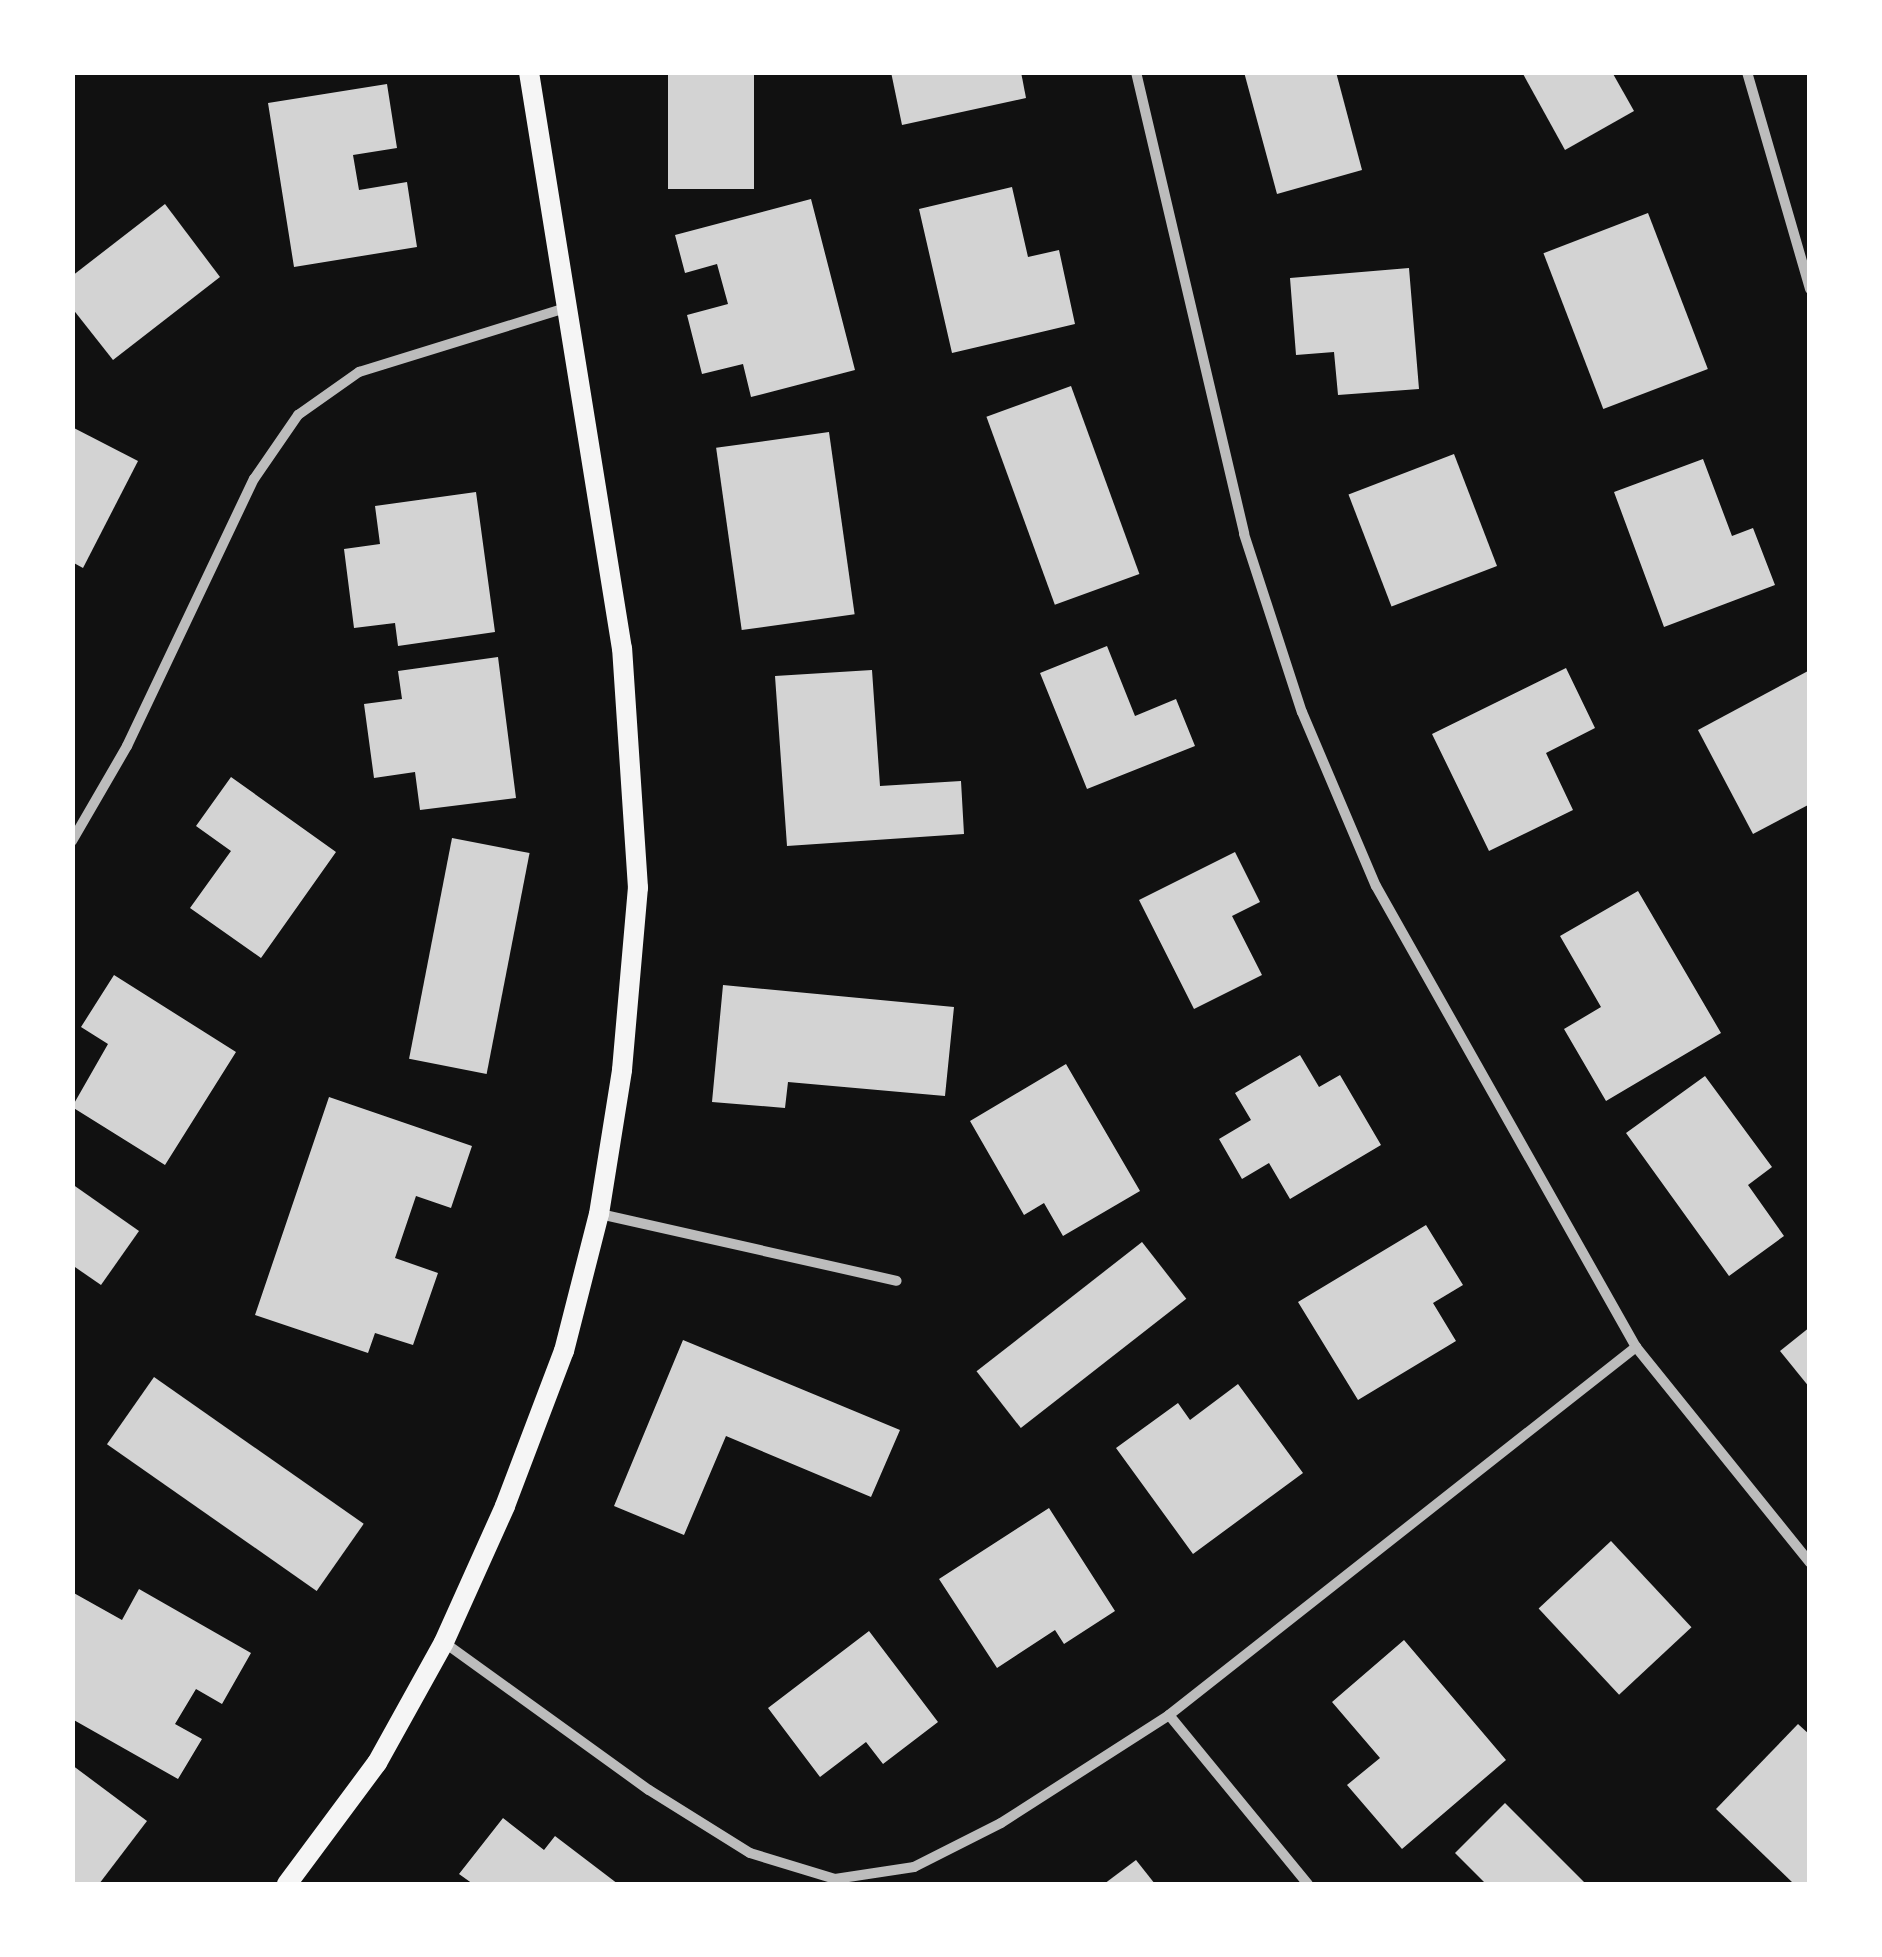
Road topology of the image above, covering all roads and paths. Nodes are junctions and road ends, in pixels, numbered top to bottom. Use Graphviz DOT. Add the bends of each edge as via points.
graph roads {
  1 [pos="529,72"];
  2 [pos="1136,72"];
  3 [pos="1748,72"];
  4 [pos="1810,289"];
  5 [pos="566,308"];
  6 [pos="72,841"];
  7 [pos="598,1214"];
  8 [pos="897,1281"];
  9 [pos="1636,1347"];
  10 [pos="1810,1563"];
  11 [pos="444,1642"];
  12 [pos="1169,1714"];
  13 [pos="287,1884"];
  14 [pos="1308,1884"];
  1 -- 5 [label="main road"];
  2 -- 9 [label="street" via="1244,534 1302,712 1376,886"];
  3 -- 4 [label="street"];
  5 -- 6 [label="street" via="359,372 298,415 254,479 127,746"];
  5 -- 7 [label="main road" via="622,649 638,888 622,1070"];
  7 -- 8 [label="street"];
  7 -- 11 [label="main road" via="564,1351"];
  9 -- 10 [label="street"];
  9 -- 12 [label="street"];
  11 -- 12 [label="street" via="649,1790 750,1853 835,1879 914,1867 1002,1824"];
  11 -- 13 [label="main road" via="377,1763"];
  12 -- 14 [label="street"];
}
